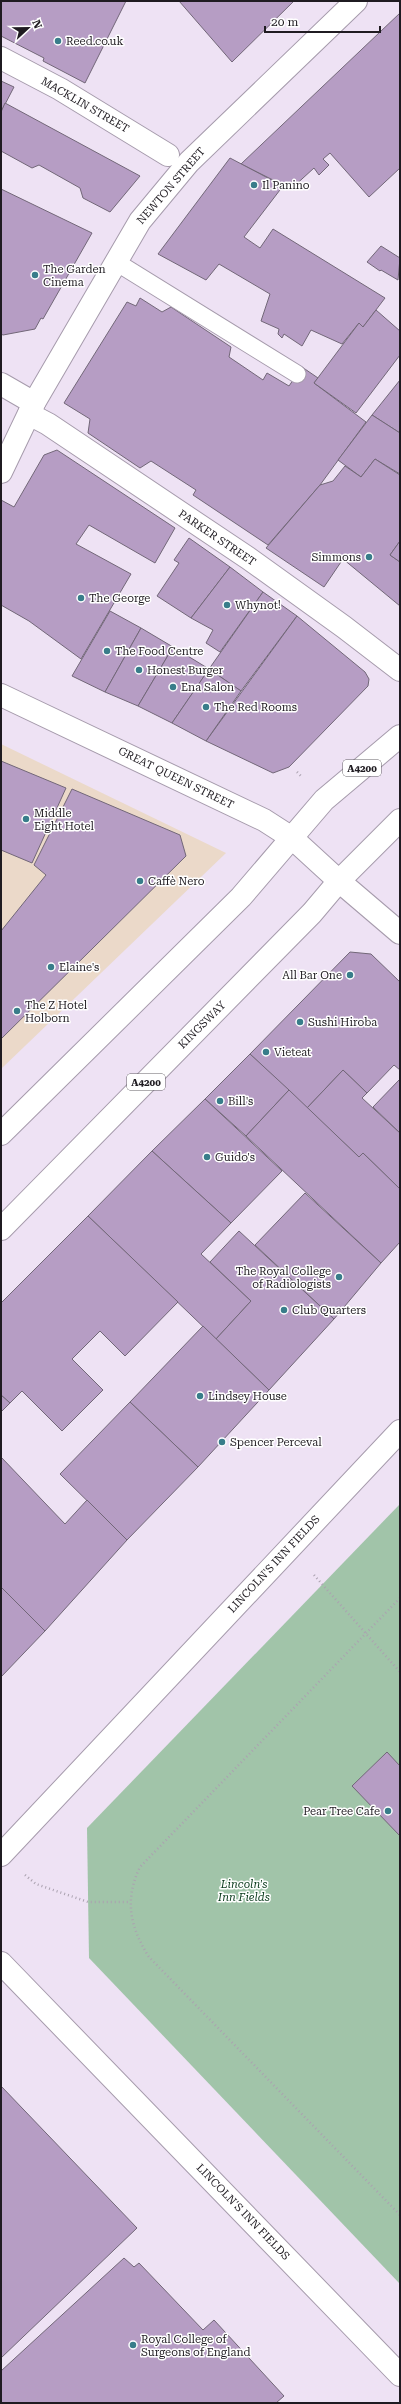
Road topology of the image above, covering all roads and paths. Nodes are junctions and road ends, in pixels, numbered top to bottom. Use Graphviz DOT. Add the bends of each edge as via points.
graph roads {
  1 [pos="356,1"];
  2 [pos="1,58"];
  3 [pos="168,155"];
  4 [pos="116,262"];
  5 [pos="297,374"];
  6 [pos="1,384"];
  7 [pos="31,408"];
  8 [pos="1,472"];
  9 [pos="400,670"];
  10 [pos="1,695"];
  11 [pos="400,736"];
  12 [pos="400,820"];
  13 [pos="292,838"];
  14 [pos="339,881"];
  15 [pos="400,933"];
  16 [pos="1,1134"];
  17 [pos="1,1229"];
  18 [pos="400,1431"];
  19 [pos="314,1575"];
  20 [pos="400,1598"];
  21 [pos="366,1634"];
  22 [pos="400,1672"];
  23 [pos="1,1855"];
  24 [pos="22,1872"];
  25 [pos="130,1902"];
  26 [pos="1,1963"];
  27 [pos="400,2215"];
  28 [pos="400,2375"];
  1 -- 4 [label="street, NEWTON STREET" via="188,162 140,221"];
  2 -- 3 [label="street, MACKLIN STREET"];
  4 -- 5 [label="lane"];
  4 -- 7 [label="street, NEWTON STREET"];
  6 -- 7 [label="street, PARKER STREET"];
  7 -- 8 [label="street, NEWTON STREET"];
  7 -- 9 [label="street, PARKER STREET" via="48,424 248,558"];
  10 -- 13 [label="street, GREAT QUEEN STREET" via="264,820"];
  11 -- 13 [label="street, A4200" via="324,800"];
  12 -- 14 [label="street, KINGSWAY / A4200"];
  13 -- 14 [label="street, GREAT QUEEN STREET"];
  13 -- 16 [label="street, A4200" via="241,897"];
  14 -- 15 [label="street, GREAT QUEEN STREET"];
  14 -- 17 [label="street, KINGSWAY / A4200" via="312,913"];
  18 -- 23 [label="street, LINCOLN'S INN FIELDS"];
  19 -- 21 [label="path"];
  20 -- 21 [label="path"];
  21 -- 22 [label="path"];
  21 -- 25 [label="path" via="140,1866 131,1885"];
  24 -- 25 [label="path" via="36,1884 88,1902"];
  25 -- 27 [label="path" via="138,1940 149,1957"];
  26 -- 28 [label="street, LINCOLN'S INN FIELDS"];
}
